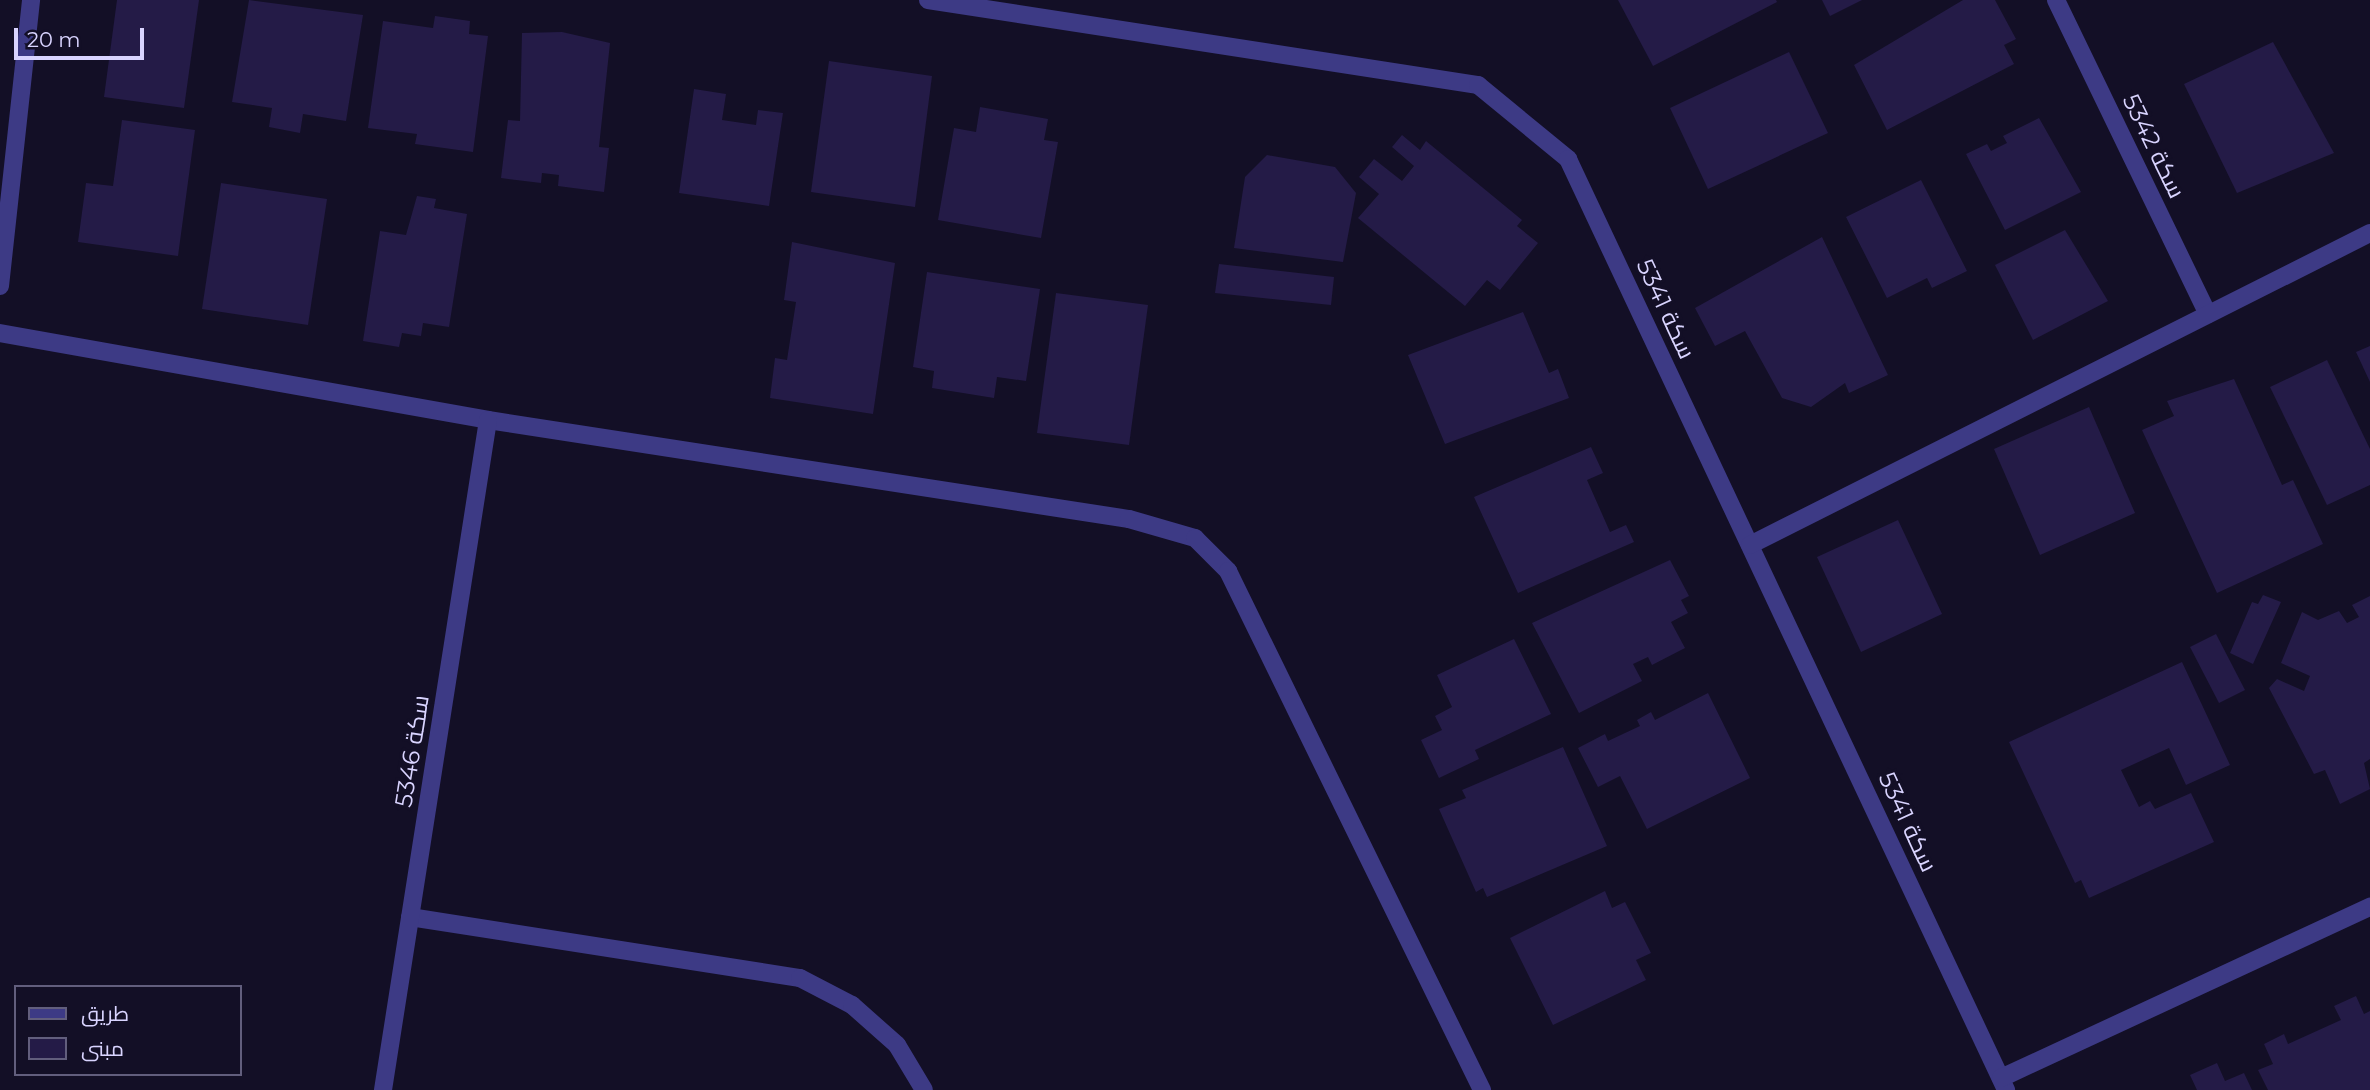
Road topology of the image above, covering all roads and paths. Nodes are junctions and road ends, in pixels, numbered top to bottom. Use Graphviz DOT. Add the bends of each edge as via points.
graph roads {
  1 [pos="32,0"];
  2 [pos="928,0"];
  3 [pos="2056,0"];
  4 [pos="2370,233"];
  5 [pos="0,286"];
  6 [pos="2208,314"];
  7 [pos="0,333"];
  8 [pos="488,419"];
  9 [pos="1750,545"];
  10 [pos="2370,907"];
  11 [pos="410,918"];
  12 [pos="2004,1084"];
  13 [pos="383,1090"];
  14 [pos="925,1090"];
  15 [pos="1482,1090"];
  1 -- 5 [label="street"];
  2 -- 9 [label="street, سكة 5341" via="1478,85 1569,159"];
  3 -- 6 [label="street, سكة 5342"];
  4 -- 6 [label="street"];
  6 -- 9 [label="street"];
  7 -- 8 [label="street"];
  8 -- 11 [label="street, سكة 5346"];
  8 -- 15 [label="street" via="1129,519 1195,538 1228,571"];
  9 -- 12 [label="street, سكة 5341"];
  10 -- 12 [label="street"];
  11 -- 13 [label="street, سكة 5346"];
  11 -- 14 [label="street" via="800,978 861,1013 897,1045"];
}
